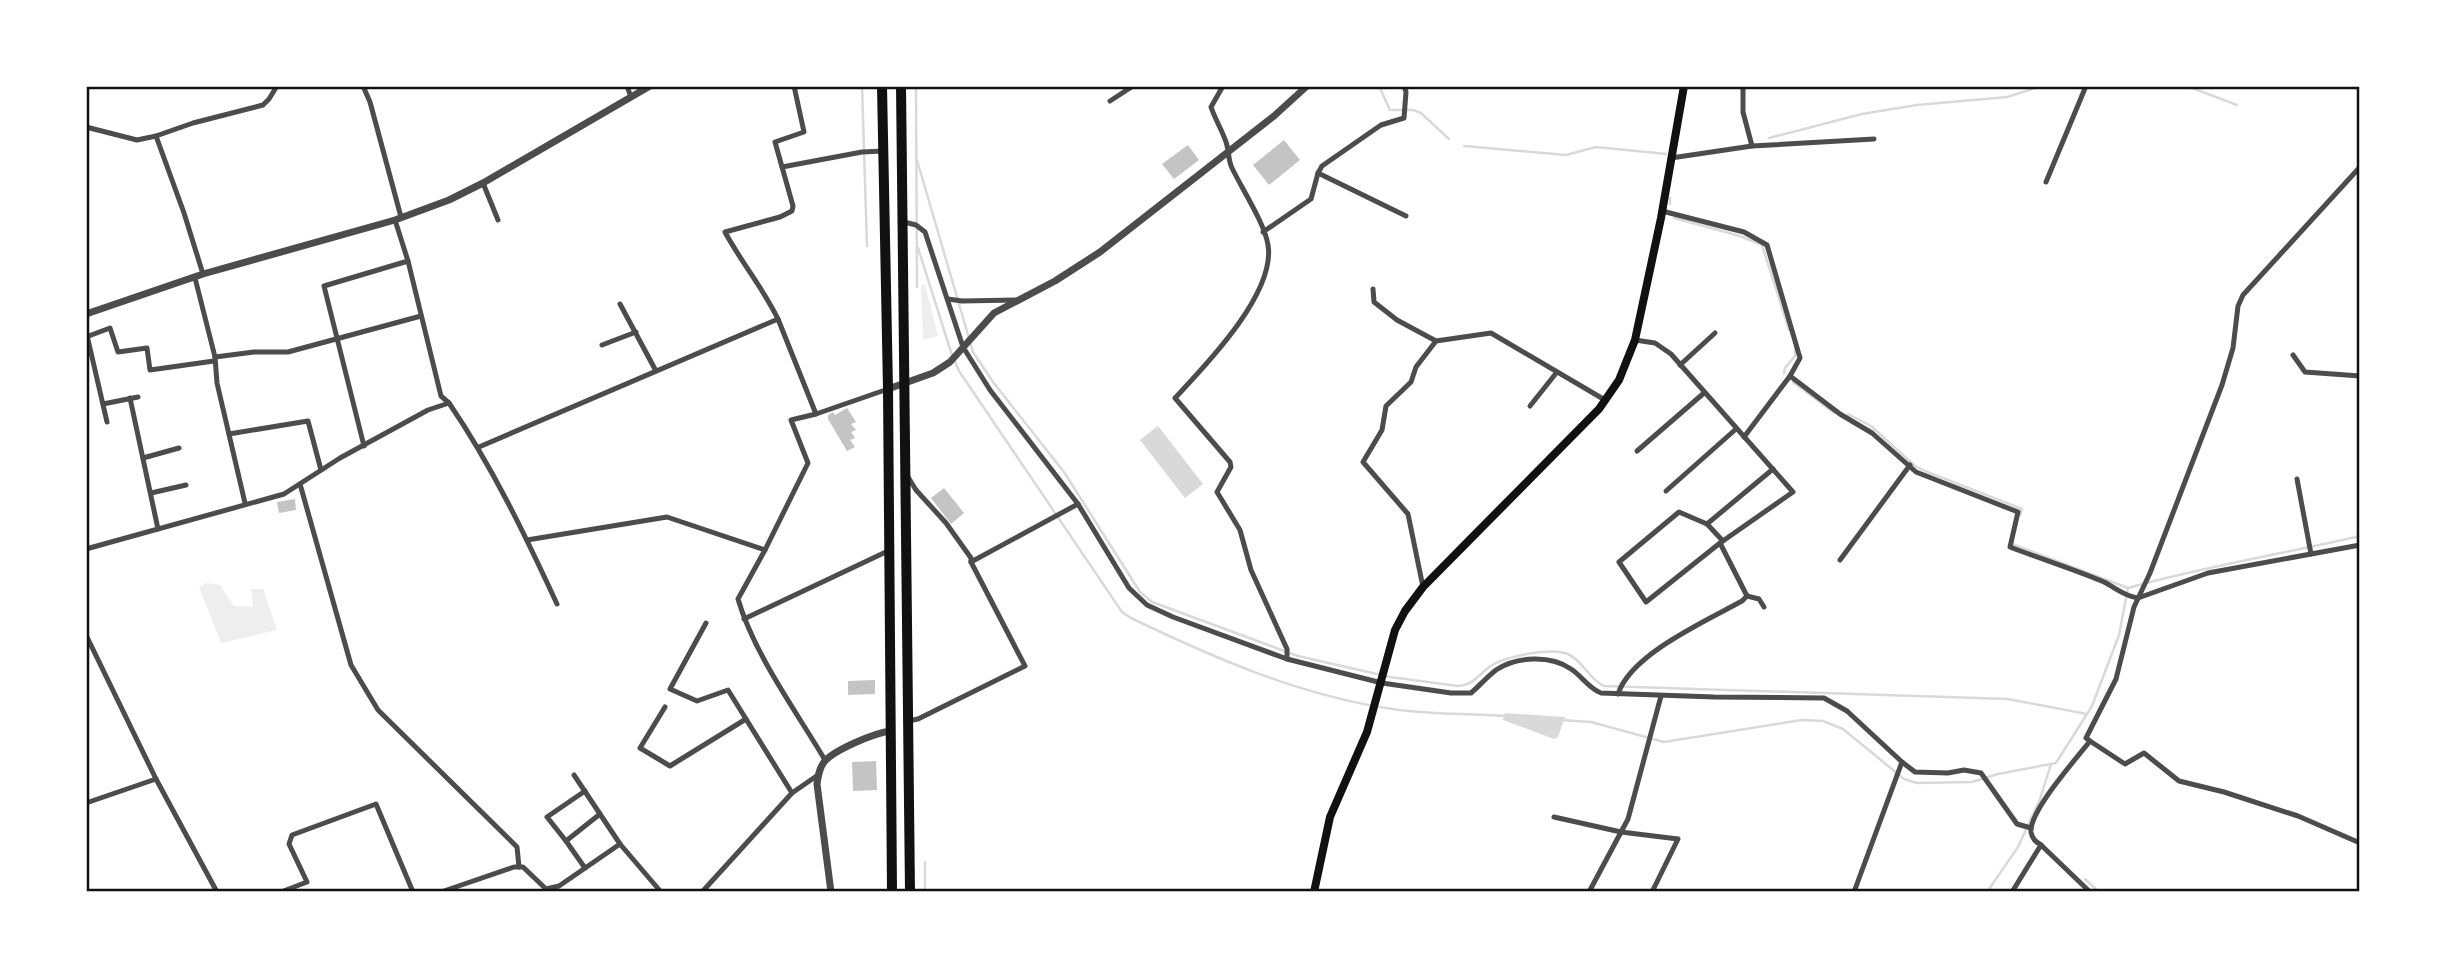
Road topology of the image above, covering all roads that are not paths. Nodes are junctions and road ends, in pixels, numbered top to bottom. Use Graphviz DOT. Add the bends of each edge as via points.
graph roads {
  1 [pos="277,86"];
  2 [pos="363,86"];
  3 [pos="627,86"];
  4 [pos="650,86"];
  5 [pos="794,86"];
  6 [pos="882,86"];
  7 [pos="901,86"];
  8 [pos="1133,86"];
  9 [pos="1223,86"];
  10 [pos="1307,86"];
  11 [pos="1404,86"];
  12 [pos="1684,86"];
  13 [pos="1743,86"];
  14 [pos="2086,86"];
  15 [pos="631,97"];
  16 [pos="1110,101"];
  17 [pos="86,127"];
  18 [pos="156,136"];
  19 [pos="1874,139"];
  20 [pos="1752,146"];
  21 [pos="883,151"];
  22 [pos="1228,152"];
  23 [pos="1671,158"];
  24 [pos="782,167"];
  25 [pos="2360,167"];
  26 [pos="1318,173"];
  27 [pos="483,183"];
  28 [pos="2046,183"];
  29 [pos="1662,211"];
  30 [pos="1406,216"];
  31 [pos="398,218"];
  32 [pos="498,220"];
  33 [pos="902,221"];
  34 [pos="1263,232"];
  35 [pos="408,261"];
  36 [pos="203,274"];
  37 [pos="195,278"];
  38 [pos="1373,289"];
  39 [pos="951,300"];
  40 [pos="1017,300"];
  41 [pos="620,303"];
  42 [pos="86,314"];
  43 [pos="421,316"];
  44 [pos="778,319"];
  45 [pos="636,332"];
  46 [pos="1716,333"];
  47 [pos="86,335"];
  48 [pos="336,340"];
  49 [pos="1634,340"];
  50 [pos="1436,341"];
  51 [pos="965,344"];
  52 [pos="602,345"];
  53 [pos="2293,355"];
  54 [pos="214,359"];
  55 [pos="1680,365"];
  56 [pos="656,371"];
  57 [pos="1557,372"];
  58 [pos="1790,376"];
  59 [pos="2360,376"];
  60 [pos="904,384"];
  61 [pos="888,388"];
  62 [pos="1704,393"];
  63 [pos="138,397"];
  64 [pos="130,398"];
  65 [pos="1605,400"];
  66 [pos="449,403"];
  67 [pos="103,404"];
  68 [pos="1530,407"];
  69 [pos="816,414"];
  70 [pos="107,422"];
  71 [pos="1736,429"];
  72 [pos="229,434"];
  73 [pos="1744,438"];
  74 [pos="364,446"];
  75 [pos="479,447"];
  76 [pos="179,448"];
  77 [pos="1637,451"];
  78 [pos="143,458"];
  79 [pos="1910,465"];
  80 [pos="1773,469"];
  81 [pos="321,470"];
  82 [pos="906,474"];
  83 [pos="2297,479"];
  84 [pos="300,484"];
  85 [pos="186,485"];
  86 [pos="1666,491"];
  87 [pos="150,493"];
  88 [pos="245,503"];
  89 [pos="1078,505"];
  90 [pos="1707,524"];
  91 [pos="158,529"];
  92 [pos="527,540"];
  93 [pos="1722,542"];
  94 [pos="2360,545"];
  95 [pos="86,549"];
  96 [pos="765,550"];
  97 [pos="888,551"];
  98 [pos="2311,554"];
  99 [pos="1840,560"];
  100 [pos="971,562"];
  101 [pos="1423,587"];
  102 [pos="1747,596"];
  103 [pos="2135,598"];
  104 [pos="557,604"];
  105 [pos="1764,607"];
  106 [pos="744,619"];
  107 [pos="706,623"];
  108 [pos="86,635"];
  109 [pos="1287,654"];
  110 [pos="1383,678"];
  111 [pos="1619,692"];
  112 [pos="1661,696"];
  113 [pos="665,707"];
  114 [pos="746,719"];
  115 [pos="908,721"];
  116 [pos="891,731"];
  117 [pos="2090,741"];
  118 [pos="825,760"];
  119 [pos="1902,762"];
  120 [pos="573,775"];
  121 [pos="818,775"];
  122 [pos="156,779"];
  123 [pos="585,791"];
  124 [pos="792,793"];
  125 [pos="86,803"];
  126 [pos="600,814"];
  127 [pos="1554,817"];
  128 [pos="2030,828"];
  129 [pos="1621,832"];
  130 [pos="566,841"];
  131 [pos="2360,843"];
  132 [pos="621,844"];
  133 [pos="2041,845"];
  134 [pos="519,867"];
  135 [pos="585,868"];
  136 [pos="561,884"];
  137 [pos="217,892"];
  138 [pos="281,892"];
  139 [pos="413,892"];
  140 [pos="441,892"];
  141 [pos="568,892"];
  142 [pos="661,892"];
  143 [pos="702,892"];
  144 [pos="831,892"];
  145 [pos="892,892"];
  146 [pos="910,892"];
  147 [pos="1314,892"];
  148 [pos="1589,892"];
  149 [pos="1652,892"];
  150 [pos="1854,892"];
  151 [pos="2012,892"];
  152 [pos="2090,892"];
  1 -- 18 [label="street" via="263,106"];
  2 -- 31 [label="street"];
  3 -- 15 [label="street"];
  4 -- 15 [label="street"];
  5 -- 24 [label="street" via="804,132 775,142"];
  6 -- 21 [label="highway"];
  7 -- 33 [label="highway"];
  8 -- 16 [label="street"];
  9 -- 22 [label="street" via="1210,107"];
  10 -- 22 [label="street"];
  11 -- 26 [label="street" via="1404,118 1381,125"];
  12 -- 23 [label="main road"];
  13 -- 20 [label="street" via="1743,112"];
  14 -- 28 [label="street"];
  15 -- 27 [label="street"];
  17 -- 18 [label="street" via="137,140"];
  18 -- 36 [label="street"];
  19 -- 20 [label="street"];
  20 -- 23 [label="street"];
  21 -- 24 [label="street"];
  21 -- 61 [label="highway"];
  22 -- 34 [label="street"];
  22 -- 40 [label="street" via="1100,252"];
  23 -- 29 [label="main road"];
  24 -- 44 [label="street" via="792,211 725,232"];
  25 -- 103 [label="street" via="2243,295 2222,385 2147,579"];
  26 -- 30 [label="street"];
  26 -- 34 [label="street" via="1311,199"];
  27 -- 31 [label="street"];
  27 -- 32 [label="street"];
  29 -- 49 [label="main road"];
  29 -- 58 [label="street" via="1744,232 1767,245 1800,358"];
  31 -- 35 [label="street"];
  31 -- 36 [label="street"];
  33 -- 39 [label="street" via="919,226"];
  33 -- 60 [label="highway"];
  34 -- 109 [label="street" via="1269,252 1254,300 1230,336 1175,398 1230,462 1217,492 1240,530 1251,570"];
  35 -- 43 [label="street"];
  35 -- 48 [label="street" via="324,286"];
  36 -- 37 [label="street"];
  37 -- 42 [label="street"];
  37 -- 54 [label="street"];
  38 -- 50 [label="street" via="1374,302"];
  39 -- 40 [label="street"];
  39 -- 51 [label="street"];
  40 -- 51 [label="street" via="994,313"];
  41 -- 45 [label="street"];
  43 -- 48 [label="street"];
  43 -- 66 [label="street" via="442,396"];
  44 -- 56 [label="street"];
  44 -- 69 [label="street"];
  45 -- 52 [label="street"];
  45 -- 56 [label="street"];
  46 -- 55 [label="street"];
  47 -- 54 [label="street" via="110,328 118,352 147,348 149,370"];
  47 -- 67 [label="street"];
  48 -- 54 [label="street" via="288,352"];
  48 -- 74 [label="street"];
  49 -- 55 [label="street" via="1655,343"];
  49 -- 65 [label="main road" via="1619,380"];
  50 -- 57 [label="street" via="1491,333"];
  50 -- 101 [label="street" via="1416,367 1411,382 1386,406 1382,430 1363,462 1408,514"];
  51 -- 60 [label="street" via="950,362"];
  51 -- 89 [label="street" via="990,390"];
  53 -- 59 [label="street" via="2305,372"];
  54 -- 72 [label="street"];
  55 -- 62 [label="street"];
  56 -- 75 [label="street"];
  57 -- 65 [label="street"];
  57 -- 68 [label="street"];
  58 -- 73 [label="street"];
  58 -- 79 [label="street"];
  60 -- 61 [label="street"];
  60 -- 82 [label="highway"];
  61 -- 69 [label="street"];
  61 -- 97 [label="highway"];
  62 -- 71 [label="street"];
  62 -- 77 [label="street"];
  63 -- 64 [label="street"];
  64 -- 67 [label="street"];
  64 -- 78 [label="street"];
  65 -- 101 [label="main road"];
  66 -- 74 [label="street"];
  66 -- 75 [label="street"];
  67 -- 70 [label="street"];
  69 -- 96 [label="street" via="791,420 808,463"];
  71 -- 73 [label="street"];
  71 -- 86 [label="street"];
  72 -- 81 [label="street" via="308,421"];
  72 -- 88 [label="street"];
  73 -- 80 [label="street"];
  74 -- 81 [label="street"];
  75 -- 92 [label="street"];
  76 -- 78 [label="street"];
  78 -- 87 [label="street"];
  79 -- 99 [label="street"];
  79 -- 103 [label="street" via="1922,475 2018,512 2010,547"];
  80 -- 90 [label="street"];
  80 -- 93 [label="street" via="1793,492"];
  81 -- 84 [label="street"];
  82 -- 100 [label="street"];
  82 -- 115 [label="highway"];
  83 -- 98 [label="street"];
  84 -- 88 [label="street" via="284,494"];
  84 -- 134 [label="street" via="351,665 378,710 517,848"];
  85 -- 87 [label="street"];
  87 -- 91 [label="street"];
  88 -- 91 [label="street"];
  89 -- 100 [label="street"];
  89 -- 109 [label="street" via="1129,588 1147,605"];
  90 -- 93 [label="street"];
  90 -- 93 [label="street" via="1679,512 1619,562 1646,602"];
  91 -- 95 [label="street"];
  92 -- 96 [label="street" via="667,517"];
  92 -- 104 [label="street"];
  93 -- 102 [label="street"];
  94 -- 98 [label="street"];
  96 -- 106 [label="street" via="738,599"];
  97 -- 106 [label="street"];
  97 -- 116 [label="highway"];
  98 -- 103 [label="street" via="2195,576"];
  100 -- 115 [label="street" via="1025,666"];
  101 -- 110 [label="main road" via="1395,630"];
  102 -- 105 [label="street" via="1759,599"];
  102 -- 111 [label="street" via="1647,655 1622,682"];
  103 -- 117 [label="street" via="2116,679 2086,738"];
  106 -- 118 [label="street"];
  107 -- 114 [label="street" via="670,689 697,701 728,690"];
  108 -- 122 [label="street"];
  109 -- 110 [label="street"];
  110 -- 111 [label="street" via="1471,693 1506,665 1539,659 1562,663 1593,690"];
  110 -- 147 [label="main road" via="1367,732 1330,817"];
  111 -- 112 [label="street"];
  112 -- 119 [label="street" via="1824,698 1847,711"];
  112 -- 129 [label="street"];
  113 -- 114 [label="street" via="640,748 670,766"];
  114 -- 124 [label="street"];
  115 -- 146 [label="highway"];
  116 -- 118 [label="street"];
  116 -- 145 [label="highway"];
  117 -- 128 [label="street" via="2056,783"];
  117 -- 131 [label="street" via="2125,764 2144,753 2179,781 2298,816"];
  118 -- 121 [label="street"];
  119 -- 128 [label="street" via="1915,772 1981,773 2021,826"];
  119 -- 150 [label="street"];
  120 -- 123 [label="street"];
  121 -- 124 [label="street"];
  121 -- 144 [label="street"];
  122 -- 125 [label="street"];
  122 -- 137 [label="street"];
  123 -- 126 [label="street"];
  123 -- 130 [label="street" via="547,817"];
  124 -- 143 [label="street"];
  126 -- 130 [label="street"];
  126 -- 132 [label="street"];
  127 -- 129 [label="street"];
  128 -- 133 [label="street"];
  129 -- 148 [label="street"];
  129 -- 149 [label="street" via="1678,839"];
  130 -- 135 [label="street"];
  132 -- 135 [label="street"];
  132 -- 142 [label="street"];
  133 -- 151 [label="street"];
  133 -- 152 [label="street"];
  134 -- 136 [label="street" via="546,889"];
  134 -- 140 [label="street"];
  135 -- 136 [label="street"];
  136 -- 141 [label="street"];
  138 -- 139 [label="street" via="307,882 289,844 292,835 376,804"];
}
